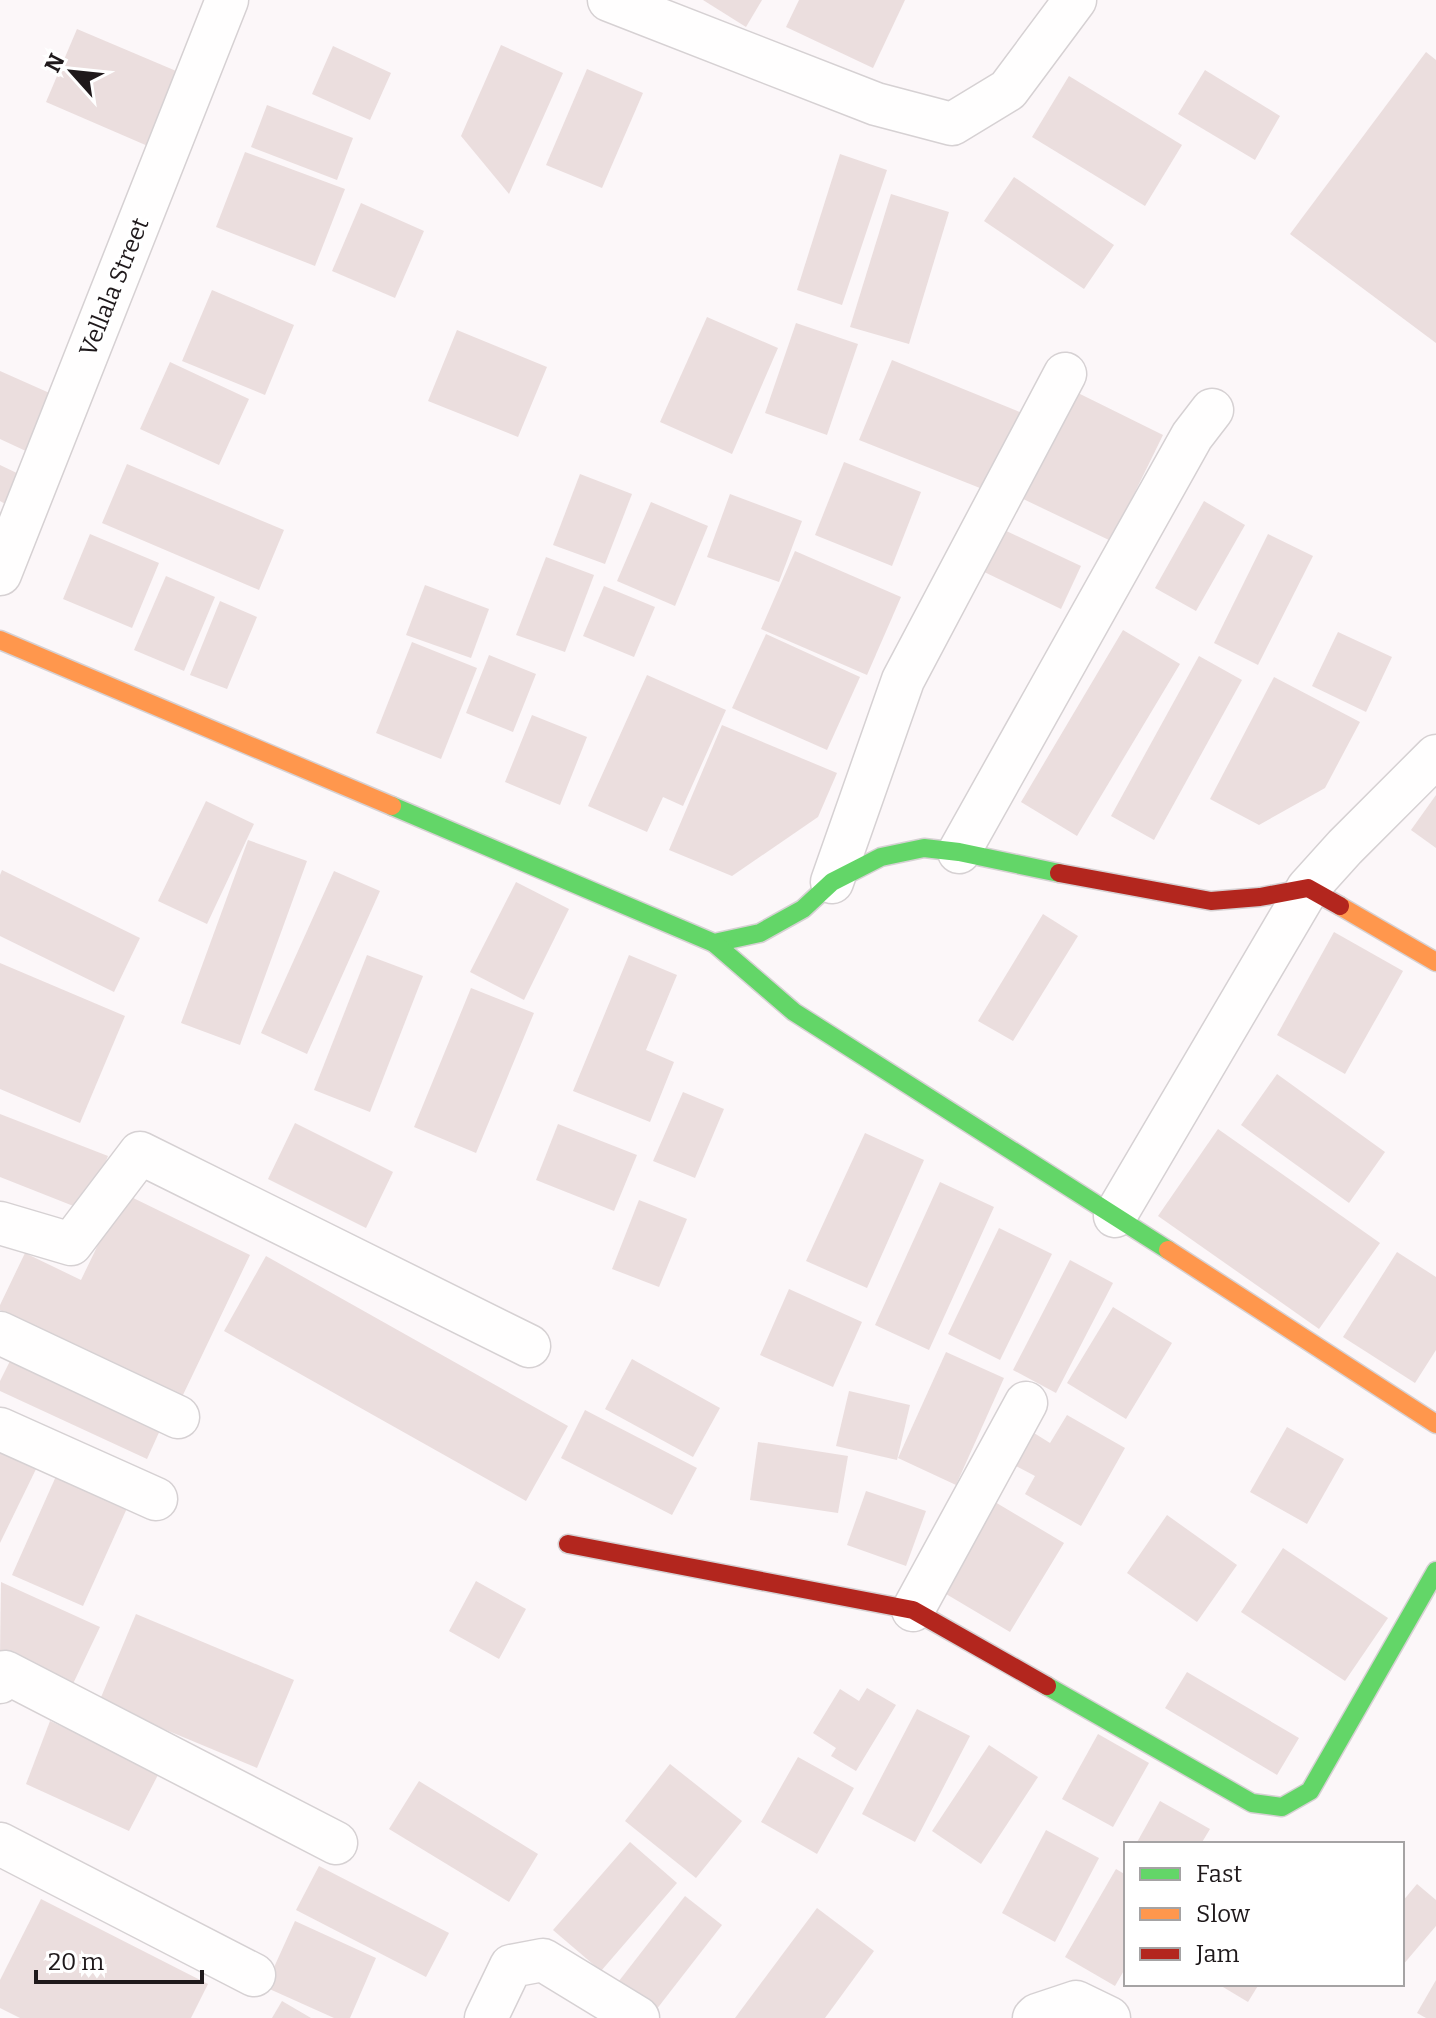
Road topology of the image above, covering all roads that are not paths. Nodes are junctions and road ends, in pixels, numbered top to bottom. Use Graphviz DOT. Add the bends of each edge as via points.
graph roads {
  1 [pos="227,0"];
  2 [pos="609,0"];
  3 [pos="1075,0"];
  4 [pos="1065,374"];
  5 [pos="1212,410"];
  6 [pos="0,574"];
  7 [pos="0,640"];
  8 [pos="1436,756"];
  9 [pos="959,852"];
  10 [pos="832,882"];
  11 [pos="1308,888"];
  12 [pos="714,943"];
  13 [pos="1436,962"];
  14 [pos="1115,1216"];
  15 [pos="0,1223"];
  16 [pos="0,1333"];
  17 [pos="529,1346"];
  18 [pos="1026,1403"];
  19 [pos="178,1417"];
  20 [pos="1436,1424"];
  21 [pos="0,1429"];
  22 [pos="156,1499"];
  23 [pos="568,1544"];
  24 [pos="1436,1571"];
  25 [pos="913,1610"];
  26 [pos="0,1682"];
  27 [pos="336,1843"];
  28 [pos="0,1844"];
  29 [pos="254,1975"];
  30 [pos="486,2018"];
  31 [pos="638,2018"];
  32 [pos="1034,2018"];
  33 [pos="1109,2018"];
  1 -- 6 [label="street, Vellala Street"];
  2 -- 3 [label="street" via="876,104 952,124 1008,90"];
  4 -- 10 [label="street" via="903,680"];
  5 -- 9 [label="street" via="1192,436"];
  7 -- 12 [label="street"];
  8 -- 11 [label="street"];
  9 -- 10 [label="street" via="924,848 881,857"];
  9 -- 11 [label="street" via="1211,901"];
  10 -- 12 [label="street" via="803,909 760,933"];
  11 -- 13 [label="street"];
  11 -- 14 [label="street"];
  12 -- 14 [label="street" via="794,1012"];
  14 -- 20 [label="street"];
  15 -- 17 [label="street" via="71,1244 140,1153"];
  16 -- 19 [label="street"];
  18 -- 25 [label="street"];
  21 -- 22 [label="street"];
  23 -- 25 [label="street"];
  24 -- 25 [label="street" via="1310,1791 1282,1807 1252,1803"];
  26 -- 27 [label="street" via="5,1672"];
  28 -- 29 [label="street"];
  30 -- 31 [label="street" via="511,1966 543,1960"];
  32 -- 33 [label="street" via="1076,2002"];
}
